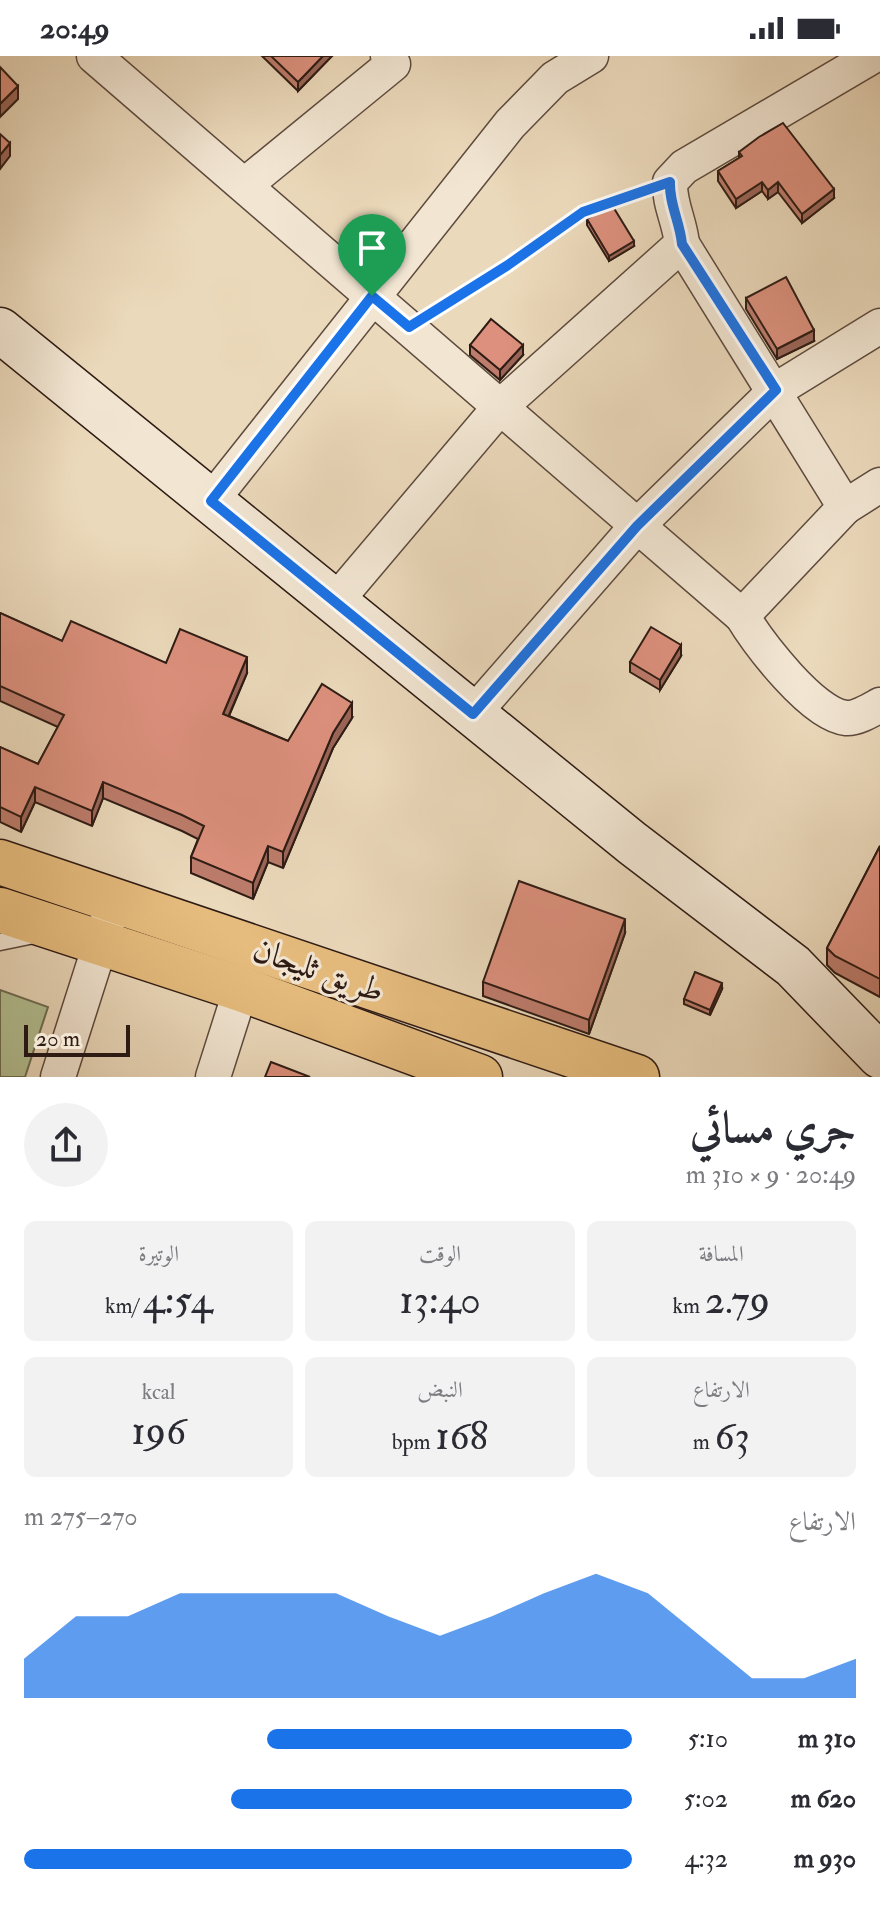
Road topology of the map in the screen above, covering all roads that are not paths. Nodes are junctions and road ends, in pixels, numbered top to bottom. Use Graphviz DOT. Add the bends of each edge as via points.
graph roads {
  1 [pos="94,56"];
  2 [pos="591,56"];
  3 [pos="873,56"];
  4 [pos="396,59"];
  5 [pos="245,185"];
  6 [pos="682,244"];
  7 [pos="372,296"];
  8 [pos="880,326"];
  9 [pos="0,330"];
  10 [pos="776,390"];
  11 [pos="500,407"];
  12 [pos="880,485"];
  13 [pos="211,501"];
  14 [pos="845,507"];
  15 [pos="637,526"];
  16 [pos="335,602"];
  17 [pos="742,616"];
  18 [pos="880,705"];
  19 [pos="473,714"];
  20 [pos="0,862"];
  21 [pos="114,900"];
  22 [pos="0,910"];
  23 [pos="80,936"];
  24 [pos="0,942"];
  25 [pos="241,989"];
  26 [pos="880,1056"];
  27 [pos="401,1064"];
  28 [pos="58,1077"];
  29 [pos="213,1077"];
  30 [pos="480,1077"];
  31 [pos="637,1077"];
  1 -- 5 [label="street"];
  2 -- 7 [label="street" via="555,78 510,124"];
  3 -- 6 [label="street" via="684,167 670,182 669,197"];
  4 -- 5 [label="street"];
  5 -- 7 [label="street"];
  6 -- 10 [label="street"];
  6 -- 11 [label="street"];
  7 -- 11 [label="street"];
  7 -- 13 [label="street"];
  8 -- 10 [label="street"];
  9 -- 13 [label="street"];
  10 -- 14 [label="street"];
  10 -- 15 [label="street"];
  11 -- 15 [label="street"];
  11 -- 16 [label="street"];
  12 -- 14 [label="street"];
  13 -- 16 [label="street"];
  14 -- 17 [label="street"];
  15 -- 17 [label="street"];
  15 -- 19 [label="street"];
  16 -- 19 [label="street"];
  17 -- 18 [label="street" via="766,656 831,715 849,719"];
  19 -- 26 [label="street" via="793,966"];
  20 -- 21 [label="main road, طريق ثليجان"];
  21 -- 23 [label="street"];
  21 -- 31 [label="main road, طريق ثليجان"];
  22 -- 23 [label="main road, طريق ثليجان"];
  23 -- 24 [label="lane"];
  23 -- 25 [label="main road, طريق ثليجان"];
  23 -- 28 [label="street"];
  25 -- 27 [label="main road, طريق ثليجان"];
  25 -- 29 [label="street"];
  27 -- 30 [label="main road, طريق ثليجان"];
}
